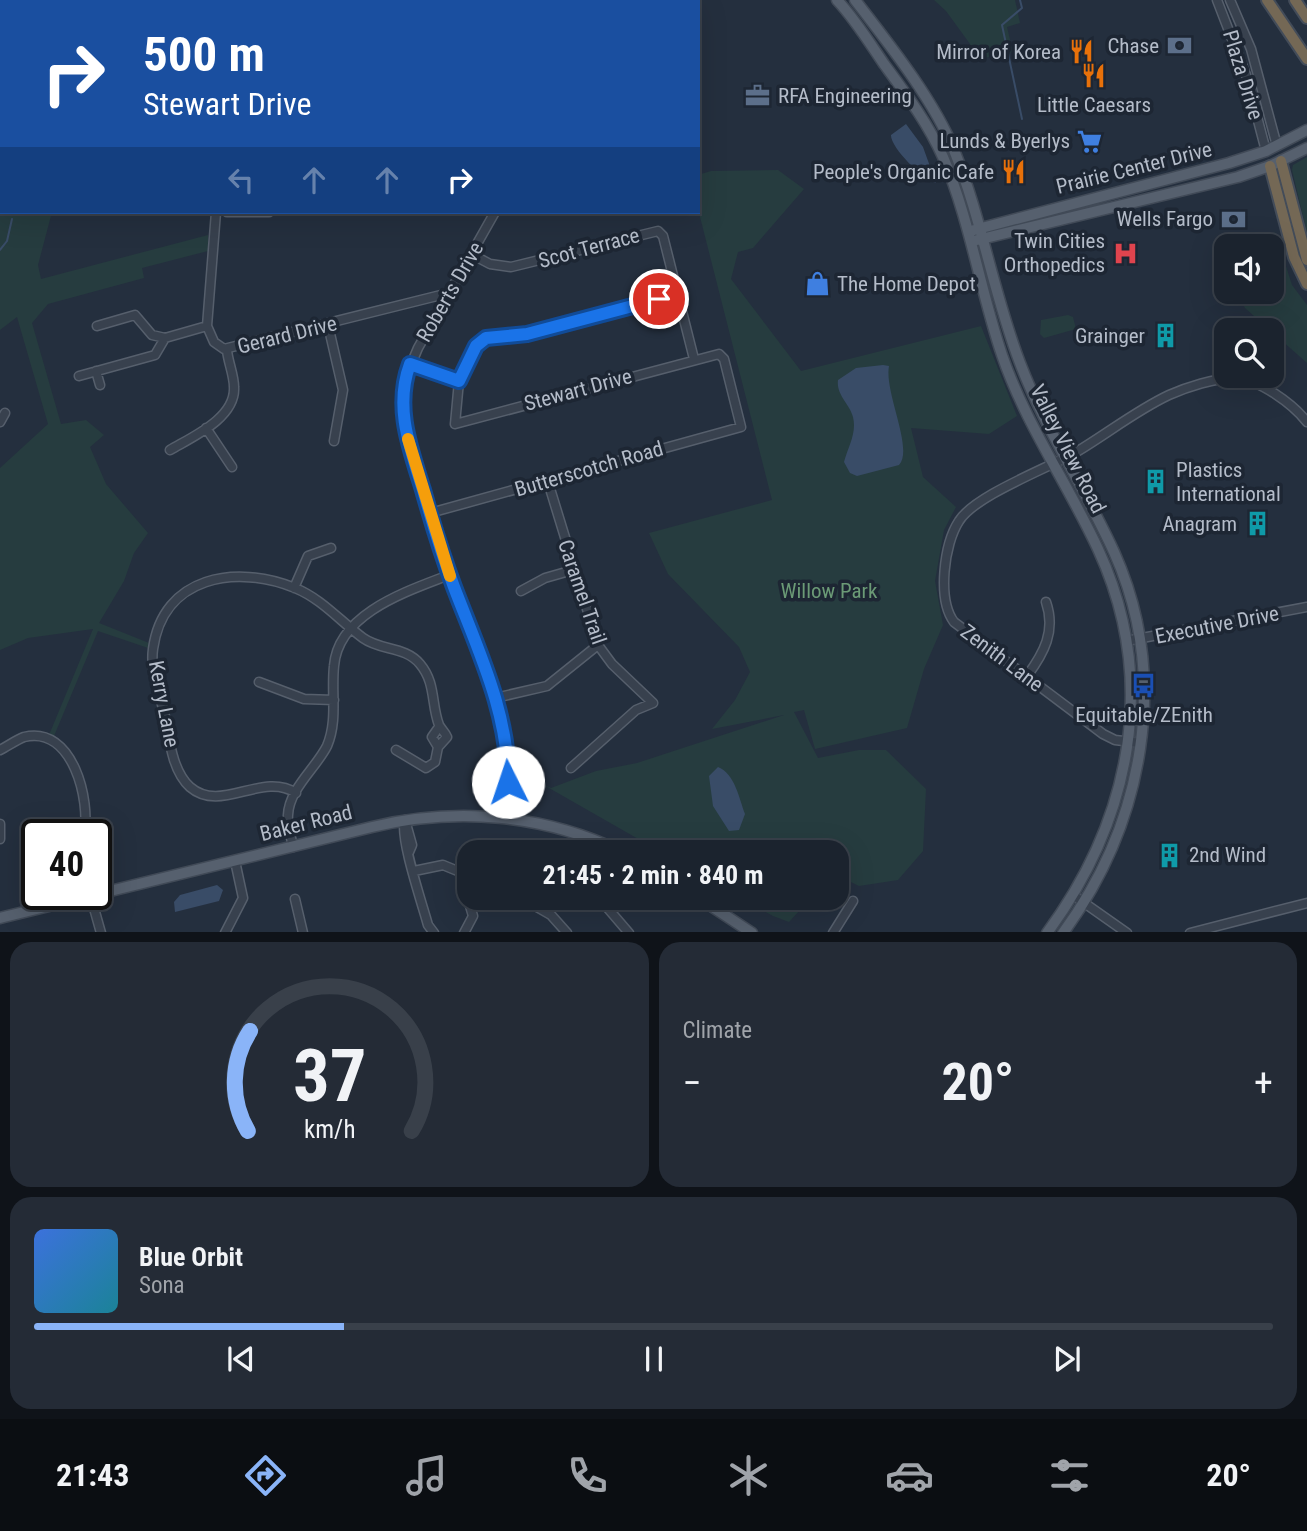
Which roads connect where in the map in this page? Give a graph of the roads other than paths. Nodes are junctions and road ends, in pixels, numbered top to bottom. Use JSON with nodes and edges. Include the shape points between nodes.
{"nodes":[{"id":1,"x":837,"y":0,"type":"edge"},
{"id":2,"x":855,"y":0,"type":"edge"},
{"id":3,"x":1217,"y":0,"type":"edge"},
{"id":4,"x":1230,"y":0,"type":"edge"},
{"id":5,"x":1267,"y":0,"type":"edge"},
{"id":6,"x":1295,"y":0,"type":"edge"},
{"id":7,"x":1306,"y":16,"type":"edge"},
{"id":8,"x":1307,"y":58,"type":"edge"},
{"id":9,"x":1307,"y":130,"type":"edge"},
{"id":10,"x":1277,"y":146,"type":"junction"},
{"id":11,"x":1307,"y":148,"type":"edge"},
{"id":12,"x":1266,"y":151,"type":"junction"},
{"id":13,"x":1281,"y":161,"type":"junction"},
{"id":14,"x":1270,"y":166,"type":"junction"},
{"id":15,"x":216,"y":214,"type":"edge"},
{"id":16,"x":494,"y":214,"type":"edge"},
{"id":17,"x":981,"y":234,"type":"junction"},
{"id":18,"x":968,"y":237,"type":"junction"},
{"id":19,"x":471,"y":254,"type":"junction"},
{"id":20,"x":1307,"y":260,"type":"edge"},
{"id":21,"x":1307,"y":284,"type":"edge"},
{"id":22,"x":449,"y":293,"type":"junction"},
{"id":23,"x":677,"y":295,"type":"junction"},
{"id":24,"x":328,"y":325,"type":"junction"},
{"id":25,"x":97,"y":326,"type":"dead end"},
{"id":26,"x":208,"y":326,"type":"junction"},
{"id":27,"x":165,"y":338,"type":"junction"},
{"id":28,"x":227,"y":350,"type":"junction"},
{"id":29,"x":694,"y":359,"type":"junction"},
{"id":30,"x":410,"y":364,"type":"junction"},
{"id":31,"x":96,"y":371,"type":"junction"},
{"id":32,"x":79,"y":376,"type":"dead end"},
{"id":33,"x":459,"y":381,"type":"junction"},
{"id":34,"x":100,"y":385,"type":"dead end"},
{"id":35,"x":5,"y":413,"type":"dead end"},
{"id":36,"x":0,"y":422,"type":"edge"},
{"id":37,"x":1307,"y":422,"type":"edge"},
{"id":38,"x":741,"y":427,"type":"joint"},
{"id":39,"x":206,"y":428,"type":"junction"},
{"id":40,"x":334,"y":441,"type":"dead end"},
{"id":41,"x":170,"y":450,"type":"dead end"},
{"id":42,"x":1066,"y":457,"type":"junction"},
{"id":43,"x":1054,"y":464,"type":"junction"},
{"id":44,"x":232,"y":467,"type":"dead end"},
{"id":45,"x":548,"y":482,"type":"junction"},
{"id":46,"x":433,"y":512,"type":"junction"},
{"id":47,"x":331,"y":548,"type":"dead end"},
{"id":48,"x":573,"y":570,"type":"junction"},
{"id":49,"x":449,"y":575,"type":"junction"},
{"id":50,"x":294,"y":588,"type":"junction"},
{"id":51,"x":521,"y":591,"type":"dead end"},
{"id":52,"x":1046,"y":602,"type":"dead end"},
{"id":53,"x":1307,"y":607,"type":"edge"},
{"id":54,"x":353,"y":628,"type":"junction"},
{"id":55,"x":1139,"y":639,"type":"junction"},
{"id":56,"x":1126,"y":641,"type":"junction"},
{"id":57,"x":598,"y":645,"type":"junction"},
{"id":58,"x":1027,"y":677,"type":"junction"},
{"id":59,"x":259,"y":682,"type":"dead end"},
{"id":60,"x":495,"y":698,"type":"junction"},
{"id":61,"x":334,"y":700,"type":"junction"},
{"id":62,"x":439,"y":727,"type":"junction"},
{"id":63,"x":1129,"y":742,"type":"junction"},
{"id":64,"x":1141,"y":744,"type":"junction"},
{"id":65,"x":439,"y":747,"type":"junction"},
{"id":66,"x":0,"y":750,"type":"edge"},
{"id":67,"x":396,"y":750,"type":"dead end"},
{"id":68,"x":571,"y":768,"type":"dead end"},
{"id":69,"x":296,"y":793,"type":"junction"},
{"id":70,"x":505,"y":818,"type":"junction"},
{"id":71,"x":86,"y":819,"type":"edge"},
{"id":72,"x":405,"y":820,"type":"junction"},
{"id":73,"x":0,"y":824,"type":"edge"},
{"id":74,"x":590,"y":838,"type":"joint"},
{"id":75,"x":0,"y":839,"type":"edge"},
{"id":76,"x":595,"y":840,"type":"edge"},
{"id":77,"x":293,"y":847,"type":"junction"},
{"id":78,"x":235,"y":861,"type":"junction"},
{"id":79,"x":414,"y":871,"type":"junction"},
{"id":80,"x":112,"y":890,"type":"edge"},
{"id":81,"x":1073,"y":895,"type":"junction"},
{"id":82,"x":295,"y":900,"type":"dead end"},
{"id":83,"x":853,"y":901,"type":"dead end"},
{"id":84,"x":1084,"y":902,"type":"junction"},
{"id":85,"x":1307,"y":903,"type":"edge"},
{"id":86,"x":32,"y":910,"type":"edge"},
{"id":87,"x":95,"y":910,"type":"edge"},
{"id":88,"x":542,"y":910,"type":"edge"},
{"id":89,"x":609,"y":910,"type":"edge"},
{"id":90,"x":717,"y":910,"type":"edge"},
{"id":91,"x":0,"y":918,"type":"edge"},
{"id":92,"x":626,"y":929,"type":"edge"},
{"id":93,"x":101,"y":932,"type":"edge"},
{"id":94,"x":226,"y":932,"type":"edge"},
{"id":95,"x":303,"y":932,"type":"edge"},
{"id":96,"x":433,"y":932,"type":"edge"},
{"id":97,"x":465,"y":932,"type":"edge"},
{"id":98,"x":566,"y":932,"type":"edge"},
{"id":99,"x":750,"y":932,"type":"edge"},
{"id":100,"x":834,"y":932,"type":"edge"},
{"id":101,"x":1048,"y":932,"type":"edge"},
{"id":102,"x":1064,"y":932,"type":"edge"},
{"id":103,"x":1126,"y":932,"type":"edge"},
{"id":104,"x":1194,"y":932,"type":"edge"}],
"edges":[{"from":1,"to":18,"type":"main road","name":"Valley View Road","via":[[931,132]]},
{"from":2,"to":17,"type":"main road","name":"Valley View Road","via":[[941,123],[964,174]]},
{"from":3,"to":12,"type":"street","name":"Plaza Drive","via":[[1246,75]]},
{"from":4,"to":10,"type":"street","name":"Plaza Drive","via":[[1251,49]]},
{"from":5,"to":8,"type":"highway"},
{"from":6,"to":7,"type":"highway"},
{"from":9,"to":10,"type":"main road","name":"Prairie Center Drive"},
{"from":10,"to":12,"type":"main road","name":"Prairie Center Drive"},
{"from":10,"to":13,"type":"main road"},
{"from":11,"to":13,"type":"main road","name":"Prairie Center Drive"},
{"from":12,"to":14,"type":"main road"},
{"from":12,"to":17,"type":"main road","name":"Prairie Center Drive"},
{"from":13,"to":14,"type":"main road","name":"Prairie Center Drive"},
{"from":13,"to":20,"type":"highway"},
{"from":14,"to":17,"type":"main road","name":"Prairie Center Drive"},
{"from":14,"to":21,"type":"highway","via":[[1294,257]]},
{"from":15,"to":26,"type":"street","name":"Gerard Drive"},
{"from":16,"to":19,"type":"street","name":"Roberts Drive"},
{"from":17,"to":18,"type":"main road","name":"Prairie Center Drive"},
{"from":17,"to":42,"type":"main road","name":"Valley View Road","via":[[1017,356]]},
{"from":18,"to":43,"type":"main road","name":"Valley View Road","via":[[1007,369]]},
{"from":19,"to":22,"type":"street","name":"Roberts Drive"},
{"from":19,"to":23,"type":"street","name":"Scot Terrace","via":[[490,264],[512,267],[658,231]]},
{"from":22,"to":24,"type":"street","name":"Gerard Drive"},
{"from":22,"to":30,"type":"street","name":"Roberts Drive"},
{"from":23,"to":29,"type":"street","name":"Scot Terrace"},
{"from":23,"to":33,"type":"street","via":[[527,334],[488,337],[476,346]]},
{"from":24,"to":28,"type":"street","name":"Gerard Drive"},
{"from":24,"to":40,"type":"street","via":[[343,390]]},
{"from":25,"to":27,"type":"street","via":[[135,315],[152,335]]},
{"from":26,"to":27,"type":"street"},
{"from":26,"to":28,"type":"street","name":"Gerard Drive","via":[[214,342]]},
{"from":27,"to":31,"type":"street","via":[[155,355]]},
{"from":28,"to":39,"type":"street","via":[[234,394],[228,409]]},
{"from":29,"to":33,"type":"street","name":"Stewart Drive","via":[[455,424]]},
{"from":29,"to":38,"type":"street","name":"Stewart Drive","via":[[722,356]]},
{"from":30,"to":33,"type":"street"},
{"from":30,"to":46,"type":"street","name":"Roberts Drive","via":[[403,396],[404,422]]},
{"from":31,"to":32,"type":"street"},
{"from":31,"to":34,"type":"street"},
{"from":35,"to":36,"type":"street"},
{"from":37,"to":42,"type":"street","name":"Zenith Lane","via":[[1295,409],[1251,382],[1227,379],[1161,399]]},
{"from":38,"to":45,"type":"street","name":"Butterscotch Road","via":[[584,468]]},
{"from":39,"to":41,"type":"street"},
{"from":39,"to":44,"type":"street"},
{"from":42,"to":43,"type":"street","name":"Zenith Lane"},
{"from":42,"to":55,"type":"main road","name":"Valley View Road","via":[[1114,552]]},
{"from":43,"to":56,"type":"main road","name":"Valley View Road","via":[[1107,571]]},
{"from":43,"to":58,"type":"street","name":"Zenith Lane","via":[[968,510],[953,532],[943,590],[954,622]]},
{"from":45,"to":46,"type":"street","name":"Butterscotch Road"},
{"from":45,"to":48,"type":"street","name":"Caramel Trail"},
{"from":46,"to":49,"type":"street","name":"Roberts Drive"},
{"from":47,"to":50,"type":"street","via":[[308,556]]},
{"from":48,"to":51,"type":"street"},
{"from":48,"to":57,"type":"street","name":"Caramel Trail"},
{"from":49,"to":54,"type":"street","via":[[387,601]]},
{"from":49,"to":60,"type":"street","name":"Roberts Drive"},
{"from":50,"to":54,"type":"street","name":"Kerry Lane","via":[[323,603]]},
{"from":50,"to":69,"type":"street","name":"Kerry Lane","via":[[247,577],[193,586],[169,611],[156,637],[153,662],[177,766],[192,789],[215,796],[274,785]]},
{"from":52,"to":58,"type":"street","via":[[1049,636]]},
{"from":53,"to":55,"type":"street","name":"Executive Drive"},
{"from":54,"to":61,"type":"street","via":[[334,659]]},
{"from":54,"to":62,"type":"street","name":"Kerry Lane","via":[[365,639],[404,652],[421,665],[434,691]]},
{"from":55,"to":56,"type":"street","name":"Executive Drive"},
{"from":55,"to":64,"type":"main road","name":"Valley View Road","via":[[1144,696]]},
{"from":56,"to":63,"type":"main road","name":"Valley View Road"},
{"from":57,"to":60,"type":"street","via":[[547,686]]},
{"from":57,"to":68,"type":"street","name":"Caramel Trail","via":[[653,703],[636,710]]},
{"from":58,"to":63,"type":"street","name":"Zenith Lane","via":[[1103,734]]},
{"from":59,"to":61,"type":"street","via":[[304,699]]},
{"from":60,"to":70,"type":"street","name":"Roberts Drive","via":[[508,755]]},
{"from":61,"to":69,"type":"street","via":[[327,746]]},
{"from":62,"to":65,"type":"street","name":"Kerry Lane","via":[[432,737]]},
{"from":62,"to":65,"type":"street","name":"Kerry Lane","via":[[447,737]]},
{"from":63,"to":64,"type":"street","name":"Zenith Lane"},
{"from":63,"to":81,"type":"main road","name":"Valley View Road","via":[[1107,830]]},
{"from":64,"to":84,"type":"main road","name":"Valley View Road","via":[[1134,786],[1115,846]]},
{"from":65,"to":67,"type":"street","via":[[435,762],[426,768]]},
{"from":66,"to":71,"type":"street","via":[[28,737],[43,737],[61,747],[87,803]]},
{"from":69,"to":77,"type":"street","via":[[288,814]]},
{"from":70,"to":72,"type":"main road","name":"Baker Road"},
{"from":70,"to":74,"type":"main road","name":"Baker Road"},
{"from":72,"to":77,"type":"main road","name":"Baker Road"},
{"from":72,"to":79,"type":"street","via":[[402,829]]},
{"from":73,"to":75,"type":"street"},
{"from":74,"to":76,"type":"main road","name":"Baker Road"},
{"from":77,"to":78,"type":"main road","name":"Baker Road"},
{"from":78,"to":80,"type":"main road","name":"Baker Road"},
{"from":78,"to":94,"type":"street","via":[[243,898]]},
{"from":79,"to":96,"type":"street"},
{"from":79,"to":97,"type":"street","via":[[443,865],[460,872],[473,916]]},
{"from":81,"to":84,"type":"street"},
{"from":81,"to":101,"type":"main road","name":"Valley View Road"},
{"from":82,"to":95,"type":"street"},
{"from":83,"to":100,"type":"street"},
{"from":84,"to":102,"type":"main road","name":"Valley View Road"},
{"from":84,"to":103,"type":"street"},
{"from":85,"to":104,"type":"street"},
{"from":86,"to":91,"type":"main road","name":"Baker Road"},
{"from":87,"to":93,"type":"street"},
{"from":88,"to":98,"type":"street"},
{"from":89,"to":92,"type":"street"},
{"from":90,"to":99,"type":"main road"}]}
